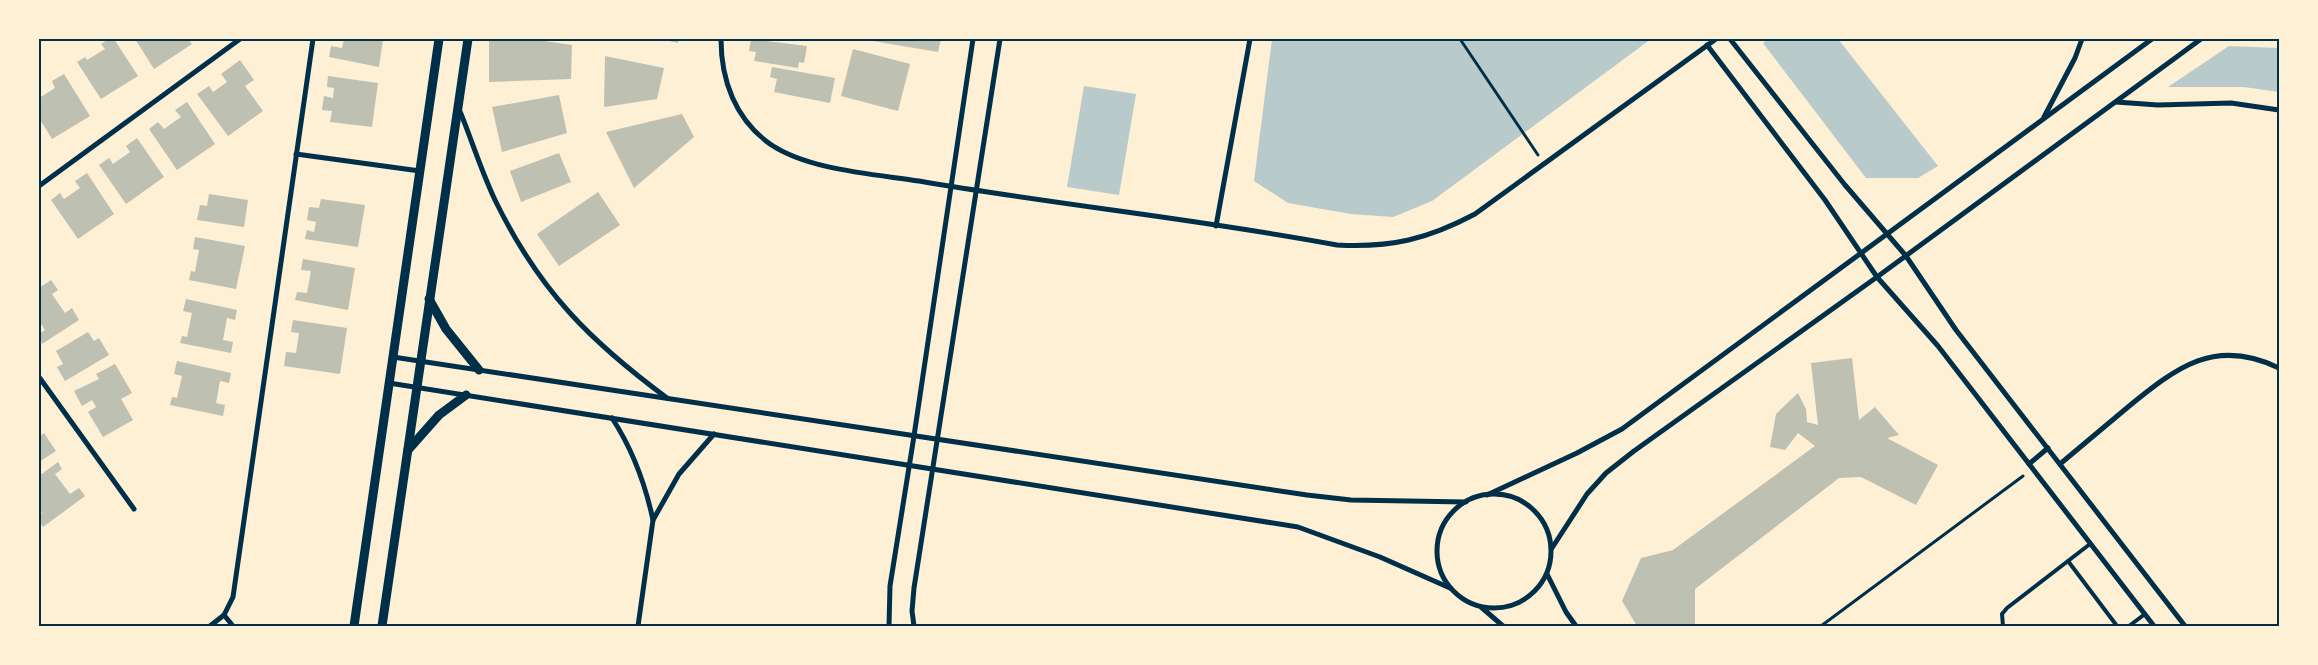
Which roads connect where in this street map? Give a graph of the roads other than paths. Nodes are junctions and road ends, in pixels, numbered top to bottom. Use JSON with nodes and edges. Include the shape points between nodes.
{"nodes":[{"id":1,"x":240,"y":39,"type":"edge"},
{"id":2,"x":313,"y":39,"type":"edge"},
{"id":3,"x":439,"y":39,"type":"edge"},
{"id":4,"x":468,"y":39,"type":"edge"},
{"id":5,"x":721,"y":39,"type":"edge"},
{"id":6,"x":973,"y":39,"type":"edge"},
{"id":7,"x":1000,"y":39,"type":"edge"},
{"id":8,"x":1250,"y":39,"type":"edge"},
{"id":9,"x":1716,"y":39,"type":"edge"},
{"id":10,"x":1730,"y":39,"type":"edge"},
{"id":11,"x":2082,"y":39,"type":"edge"},
{"id":12,"x":2152,"y":39,"type":"edge"},
{"id":13,"x":2201,"y":39,"type":"edge"},
{"id":14,"x":1707,"y":46,"type":"junction"},
{"id":15,"x":2115,"y":102,"type":"junction"},
{"id":16,"x":458,"y":106,"type":"junction"},
{"id":17,"x":2279,"y":110,"type":"edge"},
{"id":18,"x":2043,"y":119,"type":"junction"},
{"id":19,"x":296,"y":154,"type":"junction"},
{"id":20,"x":420,"y":171,"type":"junction"},
{"id":21,"x":39,"y":186,"type":"edge"},
{"id":22,"x":952,"y":187,"type":"junction"},
{"id":23,"x":977,"y":190,"type":"junction"},
{"id":24,"x":1216,"y":226,"type":"junction"},
{"id":25,"x":1888,"y":234,"type":"junction"},
{"id":26,"x":1860,"y":255,"type":"junction"},
{"id":27,"x":1906,"y":256,"type":"junction"},
{"id":28,"x":1876,"y":278,"type":"junction"},
{"id":29,"x":429,"y":299,"type":"junction"},
{"id":30,"x":393,"y":357,"type":"junction"},
{"id":31,"x":420,"y":361,"type":"junction"},
{"id":32,"x":2279,"y":368,"type":"edge"},
{"id":33,"x":479,"y":370,"type":"junction"},
{"id":34,"x":39,"y":377,"type":"edge"},
{"id":35,"x":390,"y":383,"type":"junction"},
{"id":36,"x":416,"y":387,"type":"junction"},
{"id":37,"x":466,"y":395,"type":"junction"},
{"id":38,"x":668,"y":398,"type":"junction"},
{"id":39,"x":612,"y":418,"type":"junction"},
{"id":40,"x":714,"y":434,"type":"junction"},
{"id":41,"x":914,"y":436,"type":"junction"},
{"id":42,"x":939,"y":440,"type":"junction"},
{"id":43,"x":2048,"y":448,"type":"junction"},
{"id":44,"x":406,"y":452,"type":"junction"},
{"id":45,"x":2060,"y":464,"type":"junction"},
{"id":46,"x":910,"y":465,"type":"junction"},
{"id":47,"x":2031,"y":466,"type":"junction"},
{"id":48,"x":934,"y":469,"type":"junction"},
{"id":49,"x":1487,"y":495,"type":"junction"},
{"id":50,"x":1466,"y":502,"type":"junction"},
{"id":51,"x":134,"y":510,"type":"dead end"},
{"id":52,"x":653,"y":520,"type":"junction"},
{"id":53,"x":2090,"y":544,"type":"junction"},
{"id":54,"x":1552,"y":548,"type":"junction"},
{"id":55,"x":2068,"y":561,"type":"junction"},
{"id":56,"x":1547,"y":574,"type":"junction"},
{"id":57,"x":1450,"y":588,"type":"junction"},
{"id":58,"x":1481,"y":607,"type":"junction"},
{"id":59,"x":2145,"y":614,"type":"junction"},
{"id":60,"x":224,"y":615,"type":"junction"},
{"id":61,"x":210,"y":626,"type":"edge"},
{"id":62,"x":232,"y":626,"type":"edge"},
{"id":63,"x":354,"y":626,"type":"edge"},
{"id":64,"x":382,"y":626,"type":"edge"},
{"id":65,"x":638,"y":626,"type":"edge"},
{"id":66,"x":889,"y":626,"type":"edge"},
{"id":67,"x":914,"y":626,"type":"edge"},
{"id":68,"x":1503,"y":626,"type":"edge"},
{"id":69,"x":1576,"y":626,"type":"edge"},
{"id":70,"x":2003,"y":626,"type":"edge"},
{"id":71,"x":2117,"y":626,"type":"edge"},
{"id":72,"x":2129,"y":626,"type":"edge"},
{"id":73,"x":2154,"y":626,"type":"edge"},
{"id":74,"x":2185,"y":626,"type":"edge"}],
"edges":[{"from":1,"to":21,"type":"street"},
{"from":2,"to":19,"type":"street"},
{"from":3,"to":20,"type":"street"},
{"from":4,"to":16,"type":"street"},
{"from":5,"to":22,"type":"street","via":[[726,84],[736,107],[769,143],[790,156],[814,164]]},
{"from":6,"to":22,"type":"street"},
{"from":7,"to":23,"type":"street"},
{"from":8,"to":24,"type":"street"},
{"from":9,"to":14,"type":"street"},
{"from":10,"to":25,"type":"street","via":[[1845,185]]},
{"from":11,"to":18,"type":"street"},
{"from":12,"to":18,"type":"street"},
{"from":13,"to":15,"type":"street"},
{"from":14,"to":24,"type":"street","via":[[1475,214],[1432,234],[1395,244],[1366,247]]},
{"from":14,"to":26,"type":"street","via":[[1825,200]]},
{"from":15,"to":17,"type":"street","via":[[2231,104]]},
{"from":15,"to":27,"type":"street"},
{"from":16,"to":29,"type":"street"},
{"from":16,"to":38,"type":"street","via":[[496,202],[521,249],[551,292],[586,332],[625,367]]},
{"from":18,"to":25,"type":"street"},
{"from":19,"to":20,"type":"street"},
{"from":19,"to":60,"type":"street","via":[[233,596]]},
{"from":20,"to":30,"type":"street"},
{"from":22,"to":23,"type":"street"},
{"from":22,"to":41,"type":"street"},
{"from":23,"to":24,"type":"street"},
{"from":23,"to":42,"type":"street"},
{"from":25,"to":26,"type":"street"},
{"from":25,"to":27,"type":"street"},
{"from":26,"to":28,"type":"street"},
{"from":26,"to":49,"type":"street","via":[[1622,429]]},
{"from":27,"to":28,"type":"street"},
{"from":27,"to":43,"type":"street","via":[[1956,330]]},
{"from":28,"to":47,"type":"street","via":[[1938,346]]},
{"from":28,"to":54,"type":"street","via":[[1606,473],[1587,494]]},
{"from":29,"to":31,"type":"street"},
{"from":29,"to":33,"type":"street","via":[[446,330]]},
{"from":30,"to":31,"type":"street"},
{"from":30,"to":35,"type":"street"},
{"from":31,"to":33,"type":"street"},
{"from":31,"to":36,"type":"street"},
{"from":32,"to":45,"type":"street","via":[[2262,359],[2229,355],[2196,360],[2166,376]]},
{"from":33,"to":38,"type":"street"},
{"from":34,"to":51,"type":"street"},
{"from":35,"to":36,"type":"street"},
{"from":35,"to":63,"type":"street"},
{"from":36,"to":37,"type":"street"},
{"from":36,"to":44,"type":"street"},
{"from":37,"to":39,"type":"street"},
{"from":37,"to":44,"type":"street","via":[[439,415]]},
{"from":38,"to":41,"type":"street"},
{"from":39,"to":40,"type":"street"},
{"from":39,"to":52,"type":"street","via":[[640,471]]},
{"from":40,"to":46,"type":"street"},
{"from":40,"to":52,"type":"street","via":[[679,474]]},
{"from":41,"to":42,"type":"street"},
{"from":41,"to":46,"type":"street"},
{"from":42,"to":48,"type":"street"},
{"from":42,"to":50,"type":"street","via":[[1351,500]]},
{"from":43,"to":45,"type":"street"},
{"from":43,"to":47,"type":"street"},
{"from":44,"to":64,"type":"street"},
{"from":45,"to":74,"type":"street"},
{"from":46,"to":48,"type":"street"},
{"from":46,"to":66,"type":"street","via":[[890,586]]},
{"from":47,"to":53,"type":"street"},
{"from":48,"to":57,"type":"street","via":[[1298,526]]},
{"from":48,"to":67,"type":"street","via":[[914,588]]},
{"from":49,"to":50,"type":"street"},
{"from":49,"to":54,"type":"street","via":[[1501,494],[1526,503],[1544,523]]},
{"from":50,"to":57,"type":"street","via":[[1447,519],[1439,536],[1436,554],[1440,572]]},
{"from":52,"to":65,"type":"street"},
{"from":53,"to":55,"type":"lane"},
{"from":53,"to":59,"type":"street"},
{"from":54,"to":56,"type":"street"},
{"from":55,"to":70,"type":"lane","via":[[2007,608],[2002,614]]},
{"from":55,"to":71,"type":"lane"},
{"from":56,"to":58,"type":"street","via":[[1529,597],[1514,605],[1497,609]]},
{"from":56,"to":69,"type":"street"},
{"from":57,"to":58,"type":"street","via":[[1459,597]]},
{"from":58,"to":68,"type":"street"},
{"from":59,"to":72,"type":"lane"},
{"from":59,"to":73,"type":"street"},
{"from":60,"to":61,"type":"street"},
{"from":60,"to":62,"type":"street"}]}
